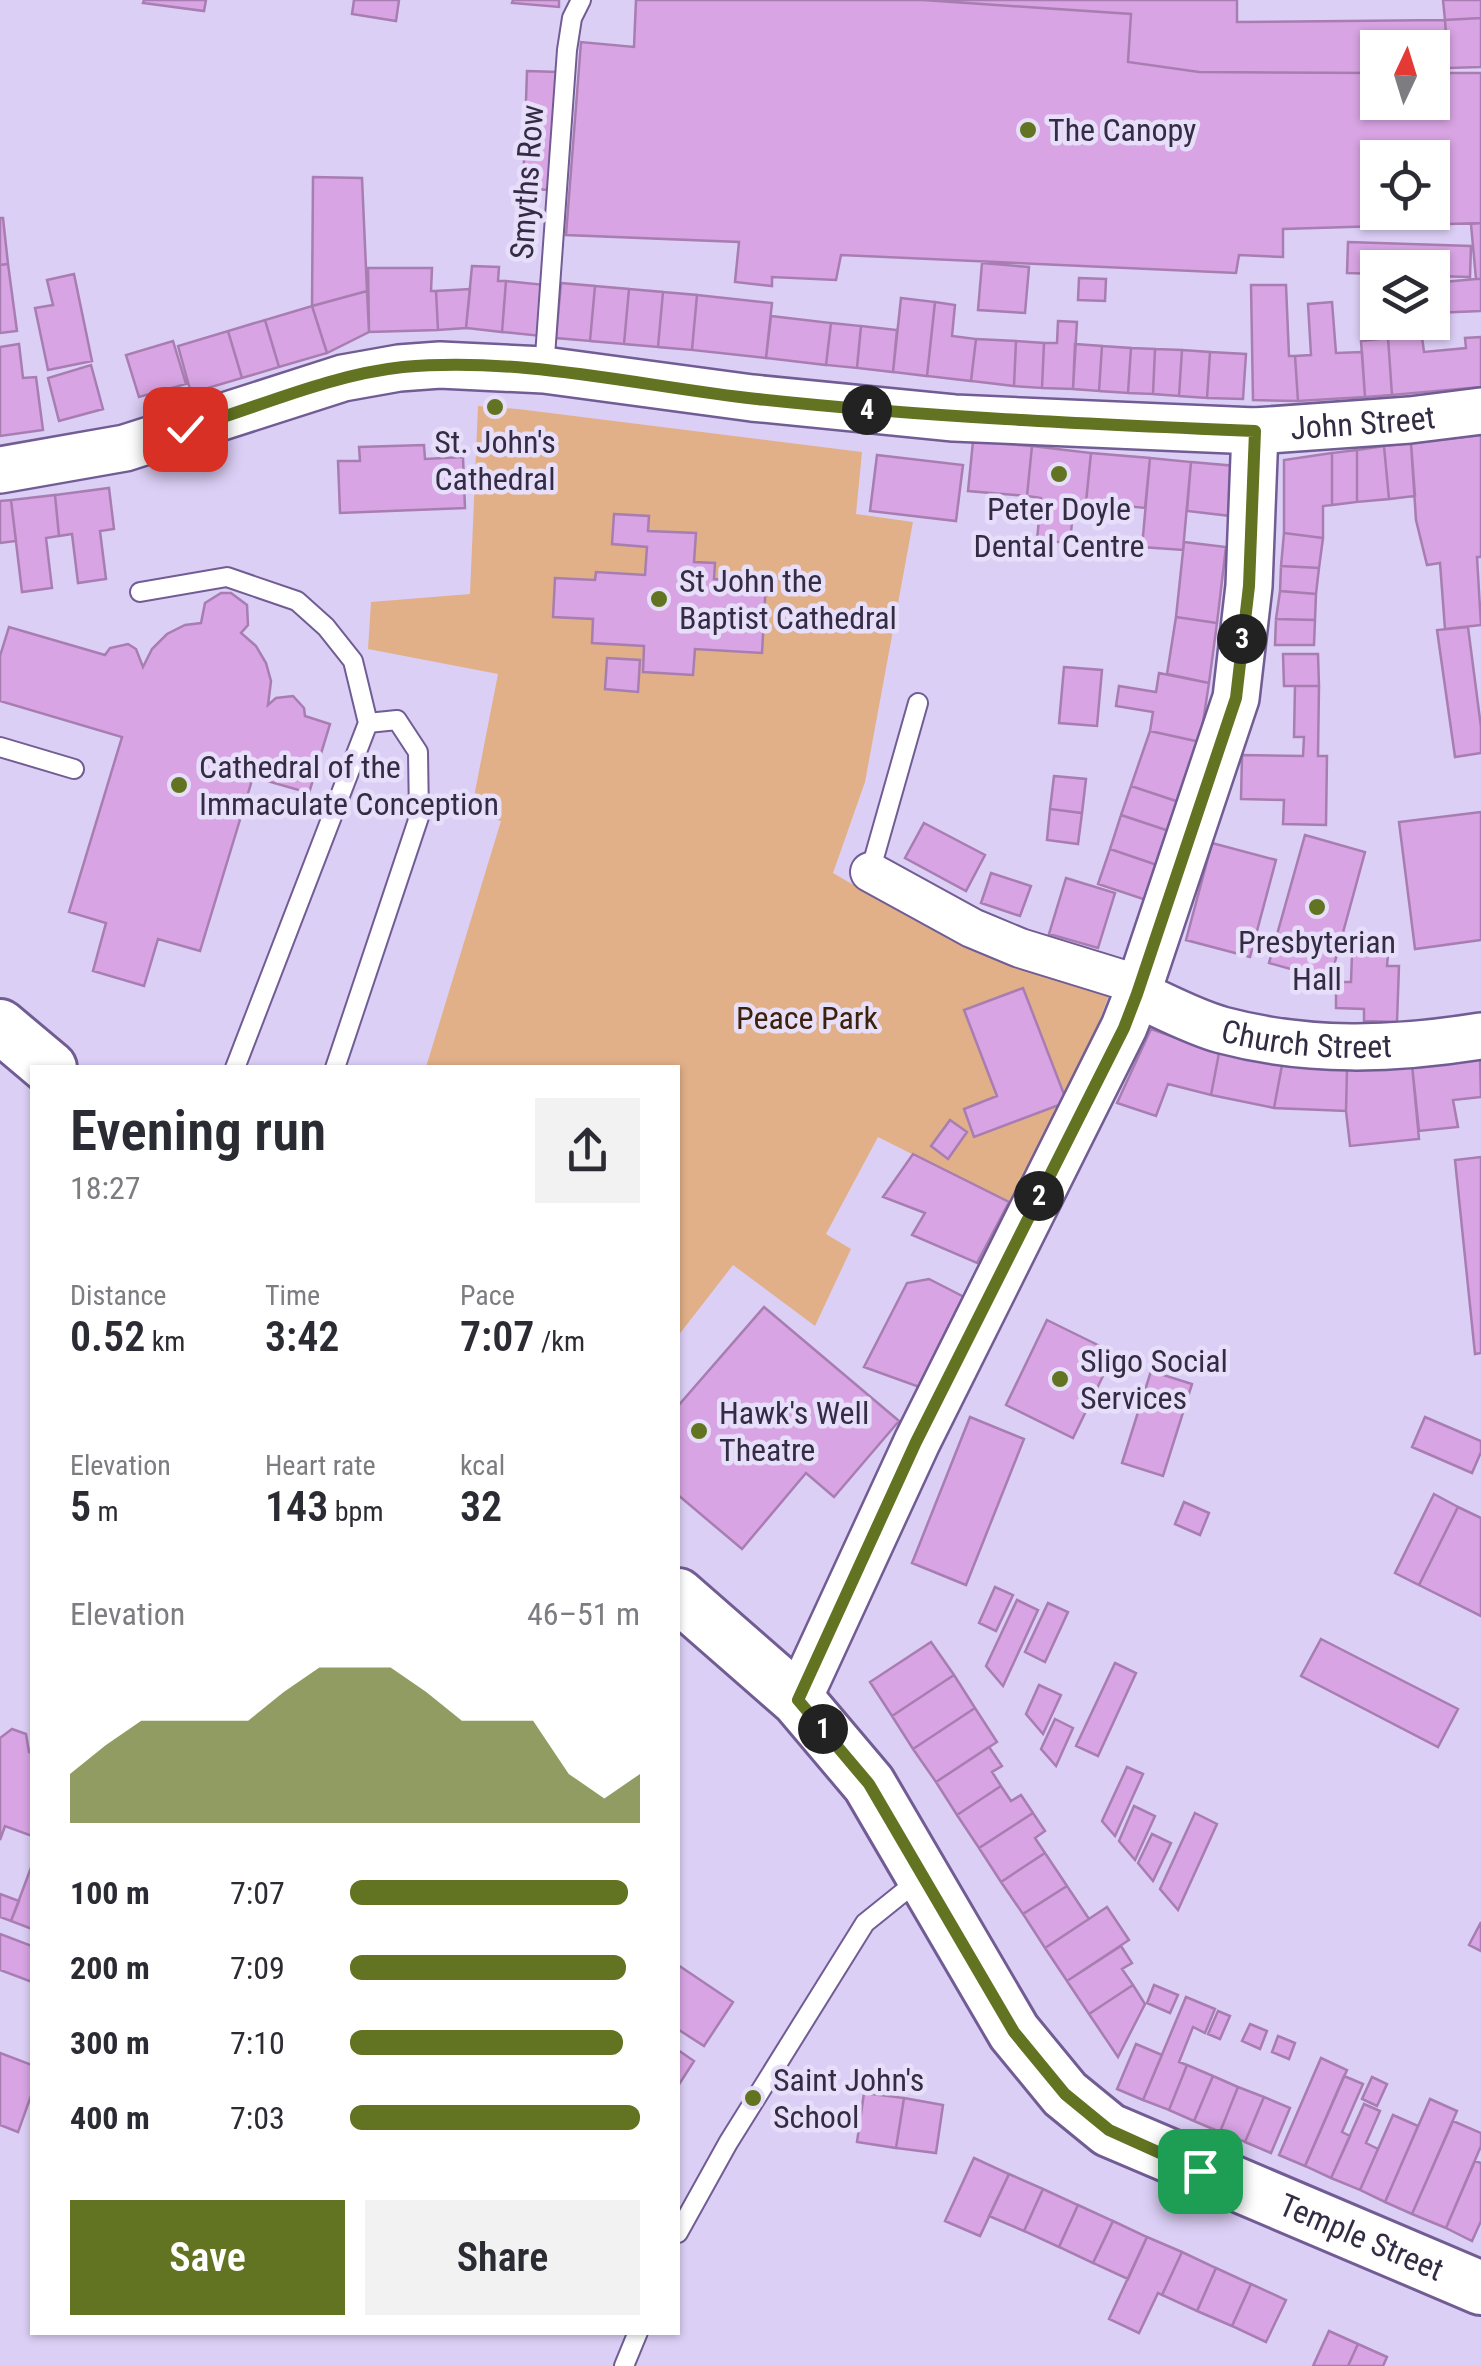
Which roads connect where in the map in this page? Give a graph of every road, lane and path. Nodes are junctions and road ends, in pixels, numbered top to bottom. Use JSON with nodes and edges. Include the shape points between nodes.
{"nodes":[{"id":1,"x":581,"y":0,"type":"edge"},
{"id":2,"x":544,"y":370,"type":"junction"},
{"id":3,"x":1481,"y":411,"type":"edge"},
{"id":4,"x":1255,"y":431,"type":"junction"},
{"id":5,"x":0,"y":470,"type":"edge"},
{"id":6,"x":140,"y":592,"type":"dead end"},
{"id":7,"x":918,"y":704,"type":"dead end"},
{"id":8,"x":368,"y":723,"type":"junction"},
{"id":9,"x":0,"y":746,"type":"edge"},
{"id":10,"x":74,"y":769,"type":"dead end"},
{"id":11,"x":870,"y":872,"type":"joint"},
{"id":12,"x":1138,"y":990,"type":"junction"},
{"id":13,"x":0,"y":1026,"type":"edge"},
{"id":14,"x":1481,"y":1036,"type":"edge"},
{"id":15,"x":46,"y":1065,"type":"edge"},
{"id":16,"x":236,"y":1065,"type":"edge"},
{"id":17,"x":336,"y":1065,"type":"edge"},
{"id":18,"x":680,"y":1596,"type":"edge"},
{"id":19,"x":798,"y":1700,"type":"junction"},
{"id":20,"x":922,"y":1877,"type":"junction"},
{"id":21,"x":680,"y":2229,"type":"edge"},
{"id":22,"x":1481,"y":2288,"type":"edge"},
{"id":23,"x":637,"y":2335,"type":"edge"},
{"id":24,"x":624,"y":2366,"type":"edge"}],
"edges":[{"from":1,"to":2,"type":"lane","name":"Smyths Row","via":[[567,50]]},
{"from":2,"to":4,"type":"street","name":"John Street","via":[[954,418]]},
{"from":2,"to":5,"type":"street","name":"John Street","via":[[440,365],[362,374],[125,448]]},
{"from":3,"to":4,"type":"street","name":"John Street"},
{"from":4,"to":12,"type":"street","via":[[1249,586],[1236,698]]},
{"from":6,"to":8,"type":"lane","via":[[227,576],[297,601],[354,661]]},
{"from":7,"to":11,"type":"lane"},
{"from":8,"to":16,"type":"lane"},
{"from":8,"to":17,"type":"lane","via":[[397,720],[418,752],[419,817]]},
{"from":9,"to":10,"type":"lane"},
{"from":11,"to":12,"type":"street","name":"Church Street","via":[[972,928]]},
{"from":12,"to":14,"type":"street","name":"Church Street","via":[[1218,1030],[1302,1046],[1412,1047]]},
{"from":12,"to":19,"type":"street","via":[[916,1442]]},
{"from":13,"to":15,"type":"main road"},
{"from":18,"to":19,"type":"main road","name":"Temple Street"},
{"from":19,"to":20,"type":"main road","name":"Temple Street","via":[[869,1784]]},
{"from":20,"to":21,"type":"lane","via":[[864,1923]]},
{"from":20,"to":22,"type":"main road","name":"Temple Street","via":[[1014,2032],[1065,2094],[1109,2130]]},
{"from":23,"to":24,"type":"lane"}]}
